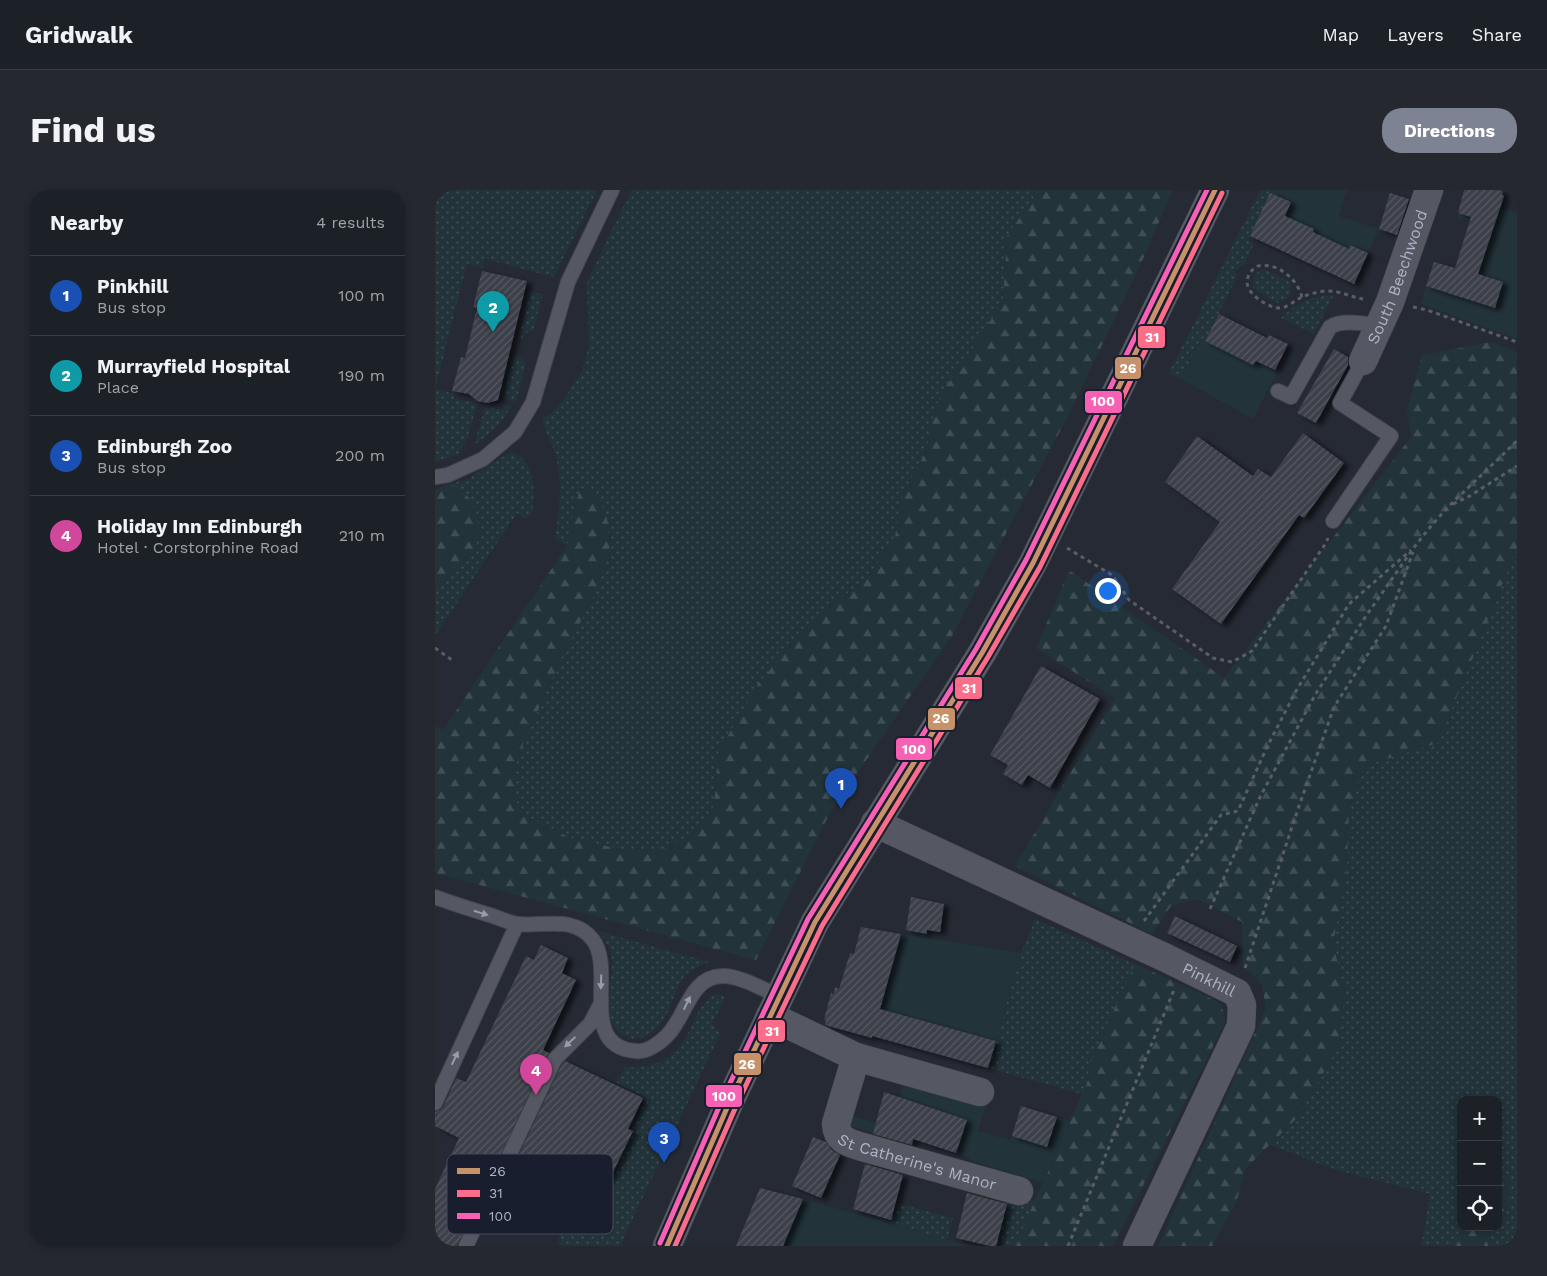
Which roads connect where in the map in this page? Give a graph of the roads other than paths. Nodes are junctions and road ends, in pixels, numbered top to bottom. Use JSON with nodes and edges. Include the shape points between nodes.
{"nodes":[{"id":1,"x":612,"y":190,"type":"edge"},
{"id":2,"x":1215,"y":190,"type":"edge"},
{"id":3,"x":1429,"y":190,"type":"edge"},
{"id":4,"x":1379,"y":326,"type":"junction"},
{"id":5,"x":1363,"y":361,"type":"joint"},
{"id":6,"x":1278,"y":391,"type":"dead end"},
{"id":7,"x":435,"y":477,"type":"edge"},
{"id":8,"x":1333,"y":521,"type":"road end"},
{"id":9,"x":875,"y":823,"type":"junction"},
{"id":10,"x":435,"y":898,"type":"edge"},
{"id":11,"x":517,"y":924,"type":"junction"},
{"id":12,"x":600,"y":1005,"type":"junction"},
{"id":13,"x":775,"y":1006,"type":"junction"},
{"id":14,"x":856,"y":1057,"type":"junction"},
{"id":15,"x":980,"y":1092,"type":"dead end"},
{"id":16,"x":435,"y":1103,"type":"edge"},
{"id":17,"x":510,"y":1154,"type":"edge"},
{"id":18,"x":1019,"y":1192,"type":"dead end"},
{"id":19,"x":472,"y":1234,"type":"edge"},
{"id":20,"x":466,"y":1246,"type":"edge"},
{"id":21,"x":667,"y":1246,"type":"edge"},
{"id":22,"x":1137,"y":1246,"type":"edge"}],
"edges":[{"from":1,"to":7,"type":"lane","via":[[567,282],[533,402],[515,432],[483,459],[448,475]]},
{"from":2,"to":9,"type":"main road","via":[[1047,536],[982,653]]},
{"from":3,"to":4,"type":"street","name":"South Beechwood"},
{"from":4,"to":5,"type":"street","name":"South Beechwood"},
{"from":4,"to":6,"type":"lane","via":[[1345,323],[1330,327],[1291,397]]},
{"from":5,"to":8,"type":"lane","via":[[1339,403],[1391,436]]},
{"from":9,"to":13,"type":"main road","via":[[815,922]]},
{"from":9,"to":22,"type":"street","name":"Pinkhill","via":[[1237,993],[1242,1005],[1241,1026]]},
{"from":10,"to":11,"type":"lane","one_way":true},
{"from":11,"to":12,"type":"lane","one_way":true,"via":[[565,923],[592,938],[600,957]]},
{"from":16,"to":11,"type":"lane","one_way":true},
{"from":12,"to":13,"type":"lane","one_way":true,"via":[[607,1035],[614,1043],[636,1051],[648,1050],[660,1042],[668,1035],[698,986],[722,976],[738,979]]},
{"from":12,"to":17,"type":"lane","one_way":true,"via":[[590,1024],[555,1059]]},
{"from":13,"to":14,"type":"street"},
{"from":13,"to":21,"type":"main road"},
{"from":14,"to":15,"type":"street"},
{"from":14,"to":18,"type":"street","name":"St Catherine's Manor","via":[[836,1124],[842,1139]]},
{"from":19,"to":20,"type":"lane","one_way":true}]}
